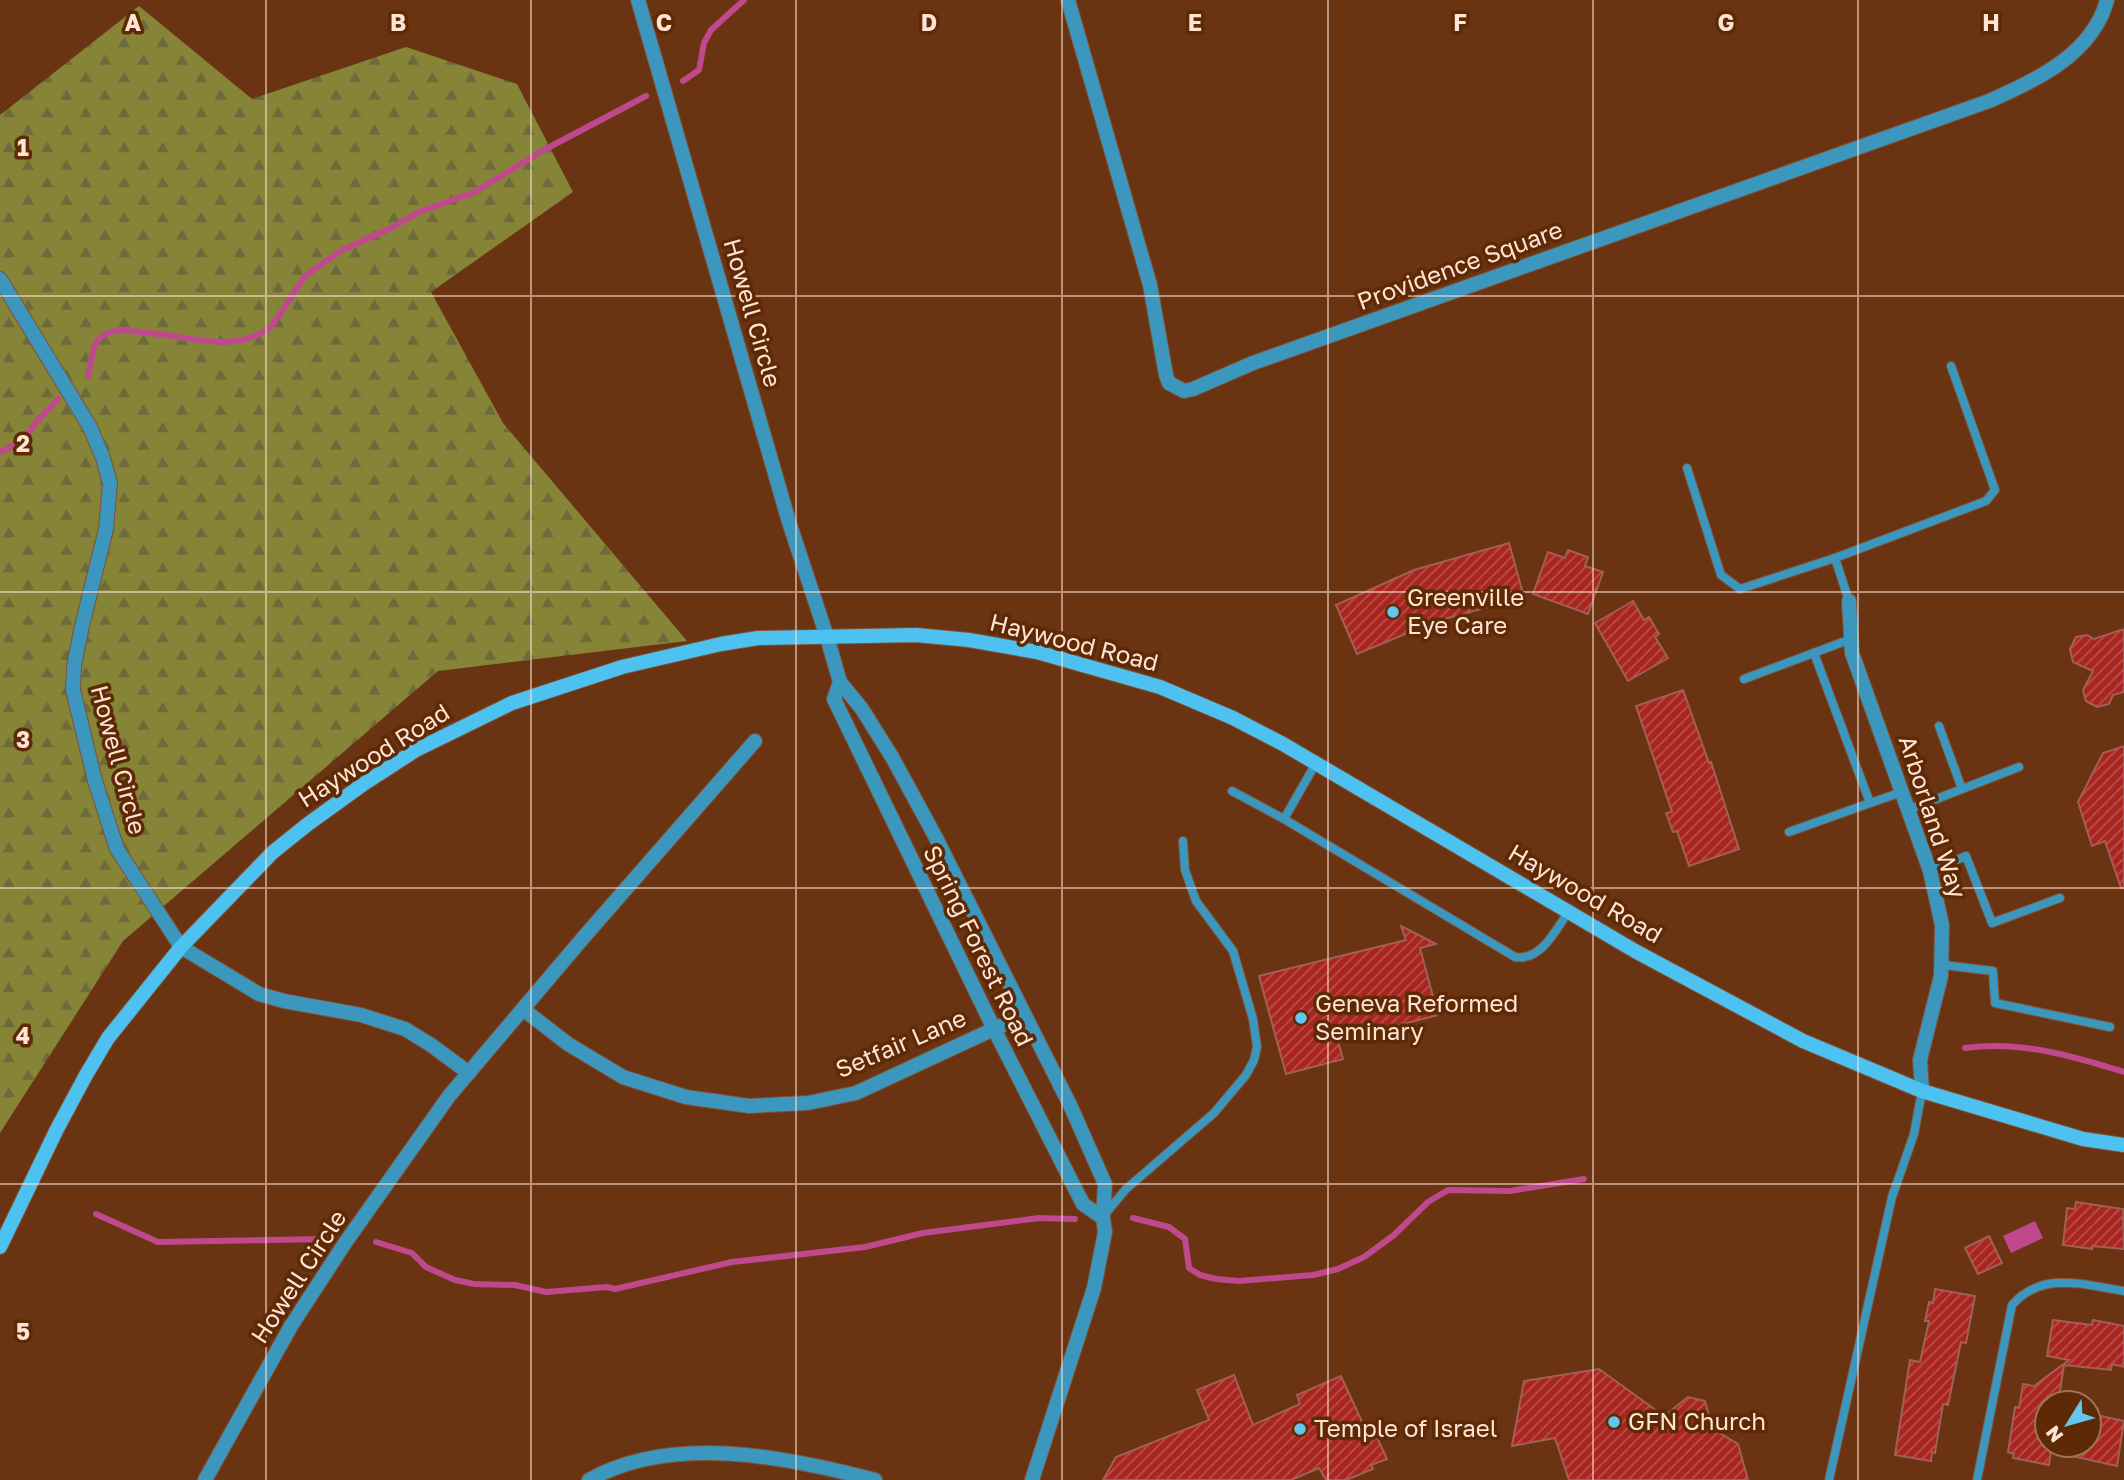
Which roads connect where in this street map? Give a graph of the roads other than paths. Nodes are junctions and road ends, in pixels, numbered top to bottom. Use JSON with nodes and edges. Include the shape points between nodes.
{"nodes":[{"id":1,"x":638,"y":0,"type":"edge"},
{"id":2,"x":1068,"y":0,"type":"edge"},
{"id":3,"x":2107,"y":0,"type":"edge"},
{"id":4,"x":0,"y":279,"type":"edge"},
{"id":5,"x":1951,"y":366,"type":"dead end"},
{"id":6,"x":1687,"y":468,"type":"dead end"},
{"id":7,"x":1835,"y":558,"type":"junction"},
{"id":8,"x":1849,"y":601,"type":"joint"},
{"id":9,"x":827,"y":637,"type":"junction"},
{"id":10,"x":1851,"y":639,"type":"junction"},
{"id":11,"x":1814,"y":653,"type":"junction"},
{"id":12,"x":1744,"y":679,"type":"dead end"},
{"id":13,"x":840,"y":682,"type":"junction"},
{"id":14,"x":1939,"y":726,"type":"dead end"},
{"id":15,"x":755,"y":741,"type":"dead end"},
{"id":16,"x":1316,"y":762,"type":"junction"},
{"id":17,"x":2020,"y":767,"type":"dead end"},
{"id":18,"x":1962,"y":789,"type":"junction"},
{"id":19,"x":1232,"y":791,"type":"dead end"},
{"id":20,"x":1902,"y":792,"type":"junction"},
{"id":21,"x":1870,"y":803,"type":"junction"},
{"id":22,"x":1908,"y":810,"type":"junction"},
{"id":23,"x":1284,"y":819,"type":"junction"},
{"id":24,"x":1789,"y":832,"type":"dead end"},
{"id":25,"x":1184,"y":841,"type":"dead end"},
{"id":26,"x":1930,"y":871,"type":"junction"},
{"id":27,"x":2060,"y":898,"type":"dead end"},
{"id":28,"x":1569,"y":911,"type":"junction"},
{"id":29,"x":180,"y":947,"type":"junction"},
{"id":30,"x":1942,"y":965,"type":"junction"},
{"id":31,"x":524,"y":1010,"type":"junction"},
{"id":32,"x":1024,"y":1015,"type":"junction"},
{"id":33,"x":2110,"y":1027,"type":"dead end"},
{"id":34,"x":993,"y":1029,"type":"junction"},
{"id":35,"x":470,"y":1073,"type":"junction"},
{"id":36,"x":1922,"y":1091,"type":"junction"},
{"id":37,"x":2124,"y":1145,"type":"edge"},
{"id":38,"x":1103,"y":1218,"type":"junction"},
{"id":39,"x":0,"y":1247,"type":"edge"},
{"id":40,"x":2124,"y":1291,"type":"edge"},
{"id":41,"x":205,"y":1480,"type":"edge"},
{"id":42,"x":589,"y":1480,"type":"edge"},
{"id":43,"x":875,"y":1480,"type":"edge"},
{"id":44,"x":1032,"y":1480,"type":"edge"},
{"id":45,"x":1829,"y":1480,"type":"edge"},
{"id":46,"x":1977,"y":1480,"type":"edge"}],
"edges":[{"from":1,"to":9,"type":"street","name":"Howell Circle","via":[[789,522]]},
{"from":2,"to":3,"type":"street","name":"Providence Square","via":[[1150,285],[1166,375],[1169,383],[1184,391],[1989,101],[2068,57],[2092,30]]},
{"from":4,"to":29,"type":"street","name":"Howell Circle","via":[[90,427],[110,483],[106,529],[82,626],[73,690],[117,849]]},
{"from":5,"to":7,"type":"lane","via":[[1995,490],[1986,502]]},
{"from":6,"to":7,"type":"lane","via":[[1721,575],[1740,589]]},
{"from":7,"to":8,"type":"lane"},
{"from":8,"to":10,"type":"street","name":"Arborland Way"},
{"from":9,"to":13,"type":"street","name":"Spring Forest Road"},
{"from":9,"to":16,"type":"main road","name":"Haywood Road","via":[[929,636],[1037,652],[1160,687],[1233,718]]},
{"from":9,"to":29,"type":"main road","name":"Haywood Road","via":[[758,638],[683,651],[568,683],[487,714],[416,750],[308,824],[273,852]]},
{"from":10,"to":11,"type":"lane"},
{"from":10,"to":20,"type":"street","name":"Arborland Way"},
{"from":11,"to":12,"type":"lane"},
{"from":11,"to":21,"type":"lane"},
{"from":13,"to":32,"type":"street","name":"Spring Forest Road","via":[[892,757]]},
{"from":13,"to":34,"type":"street","name":"Spring Forest Road","via":[[834,699]]},
{"from":14,"to":18,"type":"lane"},
{"from":15,"to":31,"type":"street","name":"Howell Circle"},
{"from":16,"to":23,"type":"lane"},
{"from":16,"to":28,"type":"main road","name":"Haywood Road"},
{"from":17,"to":18,"type":"lane"},
{"from":18,"to":22,"type":"lane"},
{"from":19,"to":23,"type":"lane"},
{"from":20,"to":21,"type":"lane"},
{"from":20,"to":22,"type":"street","name":"Arborland Way"},
{"from":21,"to":24,"type":"lane"},
{"from":22,"to":26,"type":"street","name":"Arborland Way"},
{"from":23,"to":28,"type":"lane","via":[[1516,957],[1529,957],[1542,948]]},
{"from":25,"to":38,"type":"lane","via":[[1185,870],[1196,901],[1233,951],[1253,1019],[1254,1060],[1247,1076],[1214,1113],[1116,1198]]},
{"from":26,"to":27,"type":"lane","via":[[1966,856],[1992,923]]},
{"from":26,"to":30,"type":"street","name":"Arborland Way","via":[[1942,925]]},
{"from":28,"to":36,"type":"main road","name":"Haywood Road","via":[[1791,1035]]},
{"from":29,"to":35,"type":"street","name":"Howell Circle","via":[[259,994],[405,1029]]},
{"from":29,"to":39,"type":"main road","name":"Haywood Road","via":[[108,1038],[57,1129]]},
{"from":30,"to":33,"type":"lane","via":[[1993,971],[1994,1003]]},
{"from":30,"to":36,"type":"street","name":"Arborland Way","via":[[1920,1060]]},
{"from":31,"to":34,"type":"street","name":"Setfair Lane","via":[[623,1077],[687,1097],[749,1106],[808,1103],[856,1093]]},
{"from":31,"to":35,"type":"street","name":"Howell Circle"},
{"from":32,"to":34,"type":"street","name":"Setfair Lane"},
{"from":32,"to":38,"type":"street","name":"Spring Forest Road","via":[[1105,1184]]},
{"from":34,"to":38,"type":"street","name":"Spring Forest Road","via":[[1083,1204]]},
{"from":35,"to":41,"type":"street","name":"Howell Circle","via":[[449,1096],[291,1326]]},
{"from":36,"to":37,"type":"main road","name":"Haywood Road","via":[[2083,1139]]},
{"from":36,"to":45,"type":"lane","via":[[1914,1134],[1892,1198]]},
{"from":38,"to":44,"type":"street","name":"Spring Forest Road","via":[[1105,1232],[1094,1288]]},
{"from":40,"to":46,"type":"lane","via":[[2056,1281],[2022,1294],[2011,1305]]},
{"from":42,"to":43,"type":"street","via":[[641,1459],[694,1453],[776,1459]]}]}
